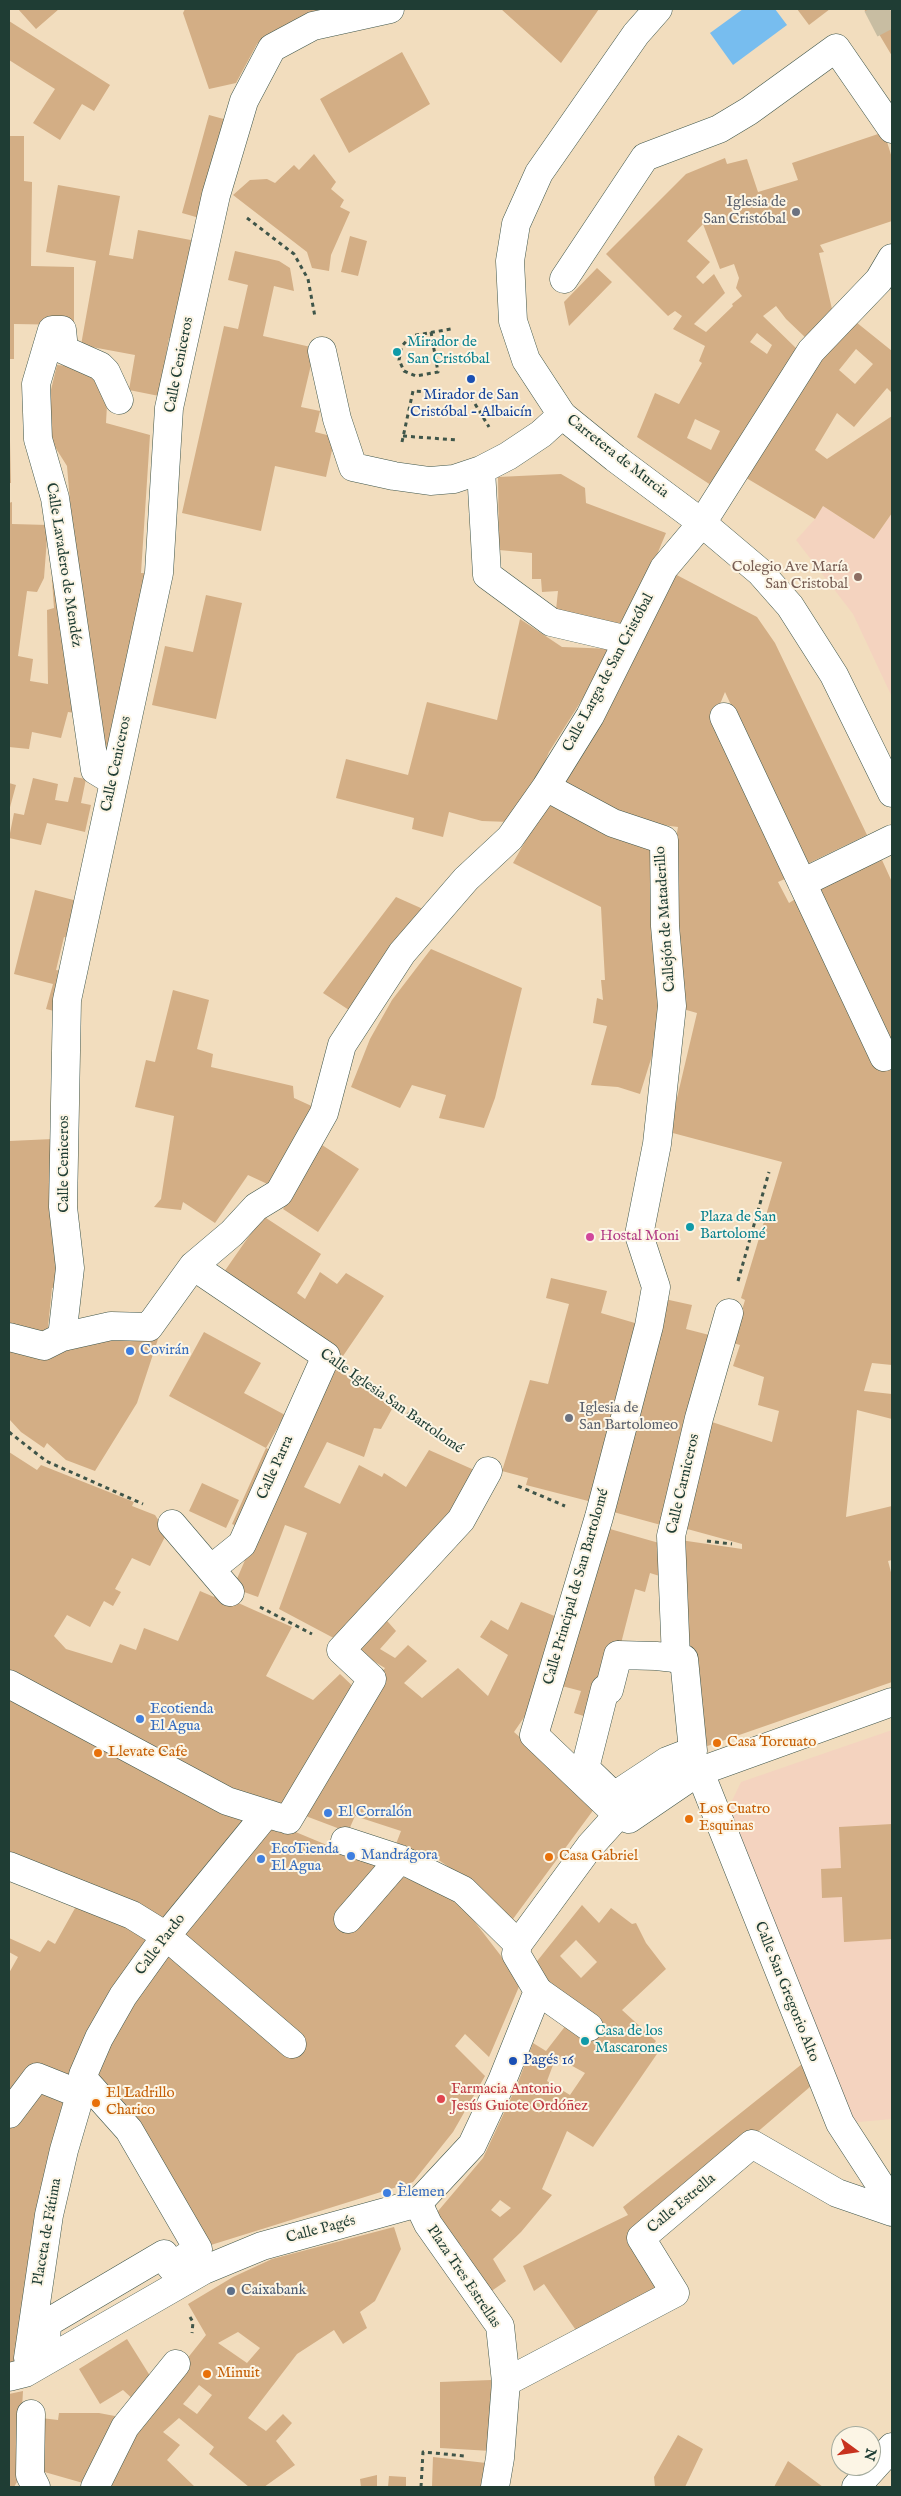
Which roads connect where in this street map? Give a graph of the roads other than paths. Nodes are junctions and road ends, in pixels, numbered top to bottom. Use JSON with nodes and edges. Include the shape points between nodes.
{"nodes":[{"id":1,"x":390,"y":9,"type":"edge"},
{"id":2,"x":658,"y":9,"type":"edge"},
{"id":3,"x":892,"y":129,"type":"edge"},
{"id":4,"x":892,"y":258,"type":"edge"},
{"id":5,"x":564,"y":279,"type":"dead end"},
{"id":6,"x":322,"y":352,"type":"road end"},
{"id":7,"x":118,"y":400,"type":"dead end"},
{"id":8,"x":562,"y":415,"type":"junction"},
{"id":9,"x":481,"y":470,"type":"junction"},
{"id":10,"x":702,"y":523,"type":"junction"},
{"id":11,"x":628,"y":640,"type":"junction"},
{"id":12,"x":724,"y":717,"type":"dead end"},
{"id":13,"x":114,"y":781,"type":"junction"},
{"id":14,"x":546,"y":787,"type":"junction"},
{"id":15,"x":892,"y":793,"type":"edge"},
{"id":16,"x":889,"y":841,"type":"edge"},
{"id":17,"x":802,"y":883,"type":"junction"},
{"id":18,"x":884,"y":1057,"type":"dead end"},
{"id":19,"x":193,"y":1266,"type":"junction"},
{"id":20,"x":730,"y":1313,"type":"dead end"},
{"id":21,"x":649,"y":1326,"type":"joint"},
{"id":22,"x":9,"y":1337,"type":"edge"},
{"id":23,"x":62,"y":1337,"type":"junction"},
{"id":24,"x":326,"y":1356,"type":"joint"},
{"id":25,"x":488,"y":1471,"type":"road end"},
{"id":26,"x":172,"y":1524,"type":"road end"},
{"id":27,"x":211,"y":1569,"type":"junction"},
{"id":28,"x":230,"y":1592,"type":"road end"},
{"id":29,"x":676,"y":1659,"type":"junction"},
{"id":30,"x":9,"y":1684,"type":"edge"},
{"id":31,"x":892,"y":1702,"type":"edge"},
{"id":32,"x":698,"y":1772,"type":"junction"},
{"id":33,"x":618,"y":1815,"type":"junction"},
{"id":34,"x":284,"y":1819,"type":"junction"},
{"id":35,"x":345,"y":1841,"type":"dead end"},
{"id":36,"x":400,"y":1859,"type":"junction"},
{"id":37,"x":9,"y":1866,"type":"edge"},
{"id":38,"x":348,"y":1919,"type":"dead end"},
{"id":39,"x":166,"y":1936,"type":"junction"},
{"id":40,"x":518,"y":1944,"type":"junction"},
{"id":41,"x":538,"y":1991,"type":"junction"},
{"id":42,"x":588,"y":2027,"type":"dead end"},
{"id":43,"x":292,"y":2044,"type":"dead end"},
{"id":44,"x":81,"y":2092,"type":"junction"},
{"id":45,"x":9,"y":2114,"type":"edge"},
{"id":46,"x":418,"y":2203,"type":"junction"},
{"id":47,"x":892,"y":2203,"type":"edge"},
{"id":48,"x":892,"y":2212,"type":"edge"},
{"id":49,"x":176,"y":2364,"type":"dead end"},
{"id":50,"x":9,"y":2377,"type":"edge"},
{"id":51,"x":506,"y":2382,"type":"junction"},
{"id":52,"x":31,"y":2414,"type":"dead end"},
{"id":53,"x":892,"y":2447,"type":"edge"},
{"id":54,"x":33,"y":2481,"type":"edge"},
{"id":55,"x":95,"y":2487,"type":"edge"},
{"id":56,"x":495,"y":2487,"type":"edge"},
{"id":57,"x":856,"y":2487,"type":"edge"}],
"edges":[{"from":1,"to":13,"type":"street","name":"Calle Ceniceros","via":[[313,26],[272,48],[244,100],[216,195],[169,408],[159,573]]},
{"from":2,"to":8,"type":"street","name":"Carretera de Murcia","via":[[636,34],[563,136],[539,173],[516,224],[510,261],[513,321],[526,360]]},
{"from":3,"to":5,"type":"street","via":[[836,48],[719,129],[645,157]]},
{"from":4,"to":10,"type":"street","name":"Calle Larga de San Cristóbal","via":[[879,280],[811,351]]},
{"from":6,"to":9,"type":"street","via":[[336,419],[353,467],[430,481],[454,479]]},
{"from":7,"to":13,"type":"street","name":"Calle Lavadero de Mendéz","via":[[106,372],[100,366],[64,350],[62,330],[52,330],[36,384],[38,439],[55,498],[95,770]]},
{"from":8,"to":9,"type":"street","via":[[541,434]]},
{"from":8,"to":10,"type":"street","name":"Carretera de Murcia"},
{"from":9,"to":11,"type":"street","via":[[487,575],[551,622]]},
{"from":10,"to":11,"type":"street","name":"Calle Larga de San Cristóbal","via":[[664,568]]},
{"from":10,"to":15,"type":"street","name":"Carretera de Murcia","via":[[760,572],[790,606],[834,675]]},
{"from":11,"to":14,"type":"street","name":"Calle Larga de San Cristóbal","via":[[590,716]]},
{"from":12,"to":17,"type":"street"},
{"from":13,"to":23,"type":"street","name":"Calle Ceniceros","via":[[67,1000],[63,1207],[70,1268]]},
{"from":14,"to":19,"type":"street","name":"Calle Larga de San Cristóbal","via":[[510,838],[466,879],[402,953],[342,1045],[324,1113],[279,1193],[256,1207],[232,1233]]},
{"from":14,"to":21,"type":"street","name":"Callejón de Mataderillo","via":[[613,823],[664,840],[665,926],[672,1006],[657,1144],[639,1235],[656,1287]]},
{"from":16,"to":17,"type":"street"},
{"from":17,"to":18,"type":"street"},
{"from":19,"to":23,"type":"street","name":"Calle Larga de San Cristóbal","via":[[149,1327],[111,1326]]},
{"from":19,"to":24,"type":"street","name":"Calle Iglesia San Bartolomé"},
{"from":20,"to":29,"type":"street","name":"Calle Carniceros","via":[[699,1418],[671,1536]]},
{"from":21,"to":33,"type":"street","name":"Calle Principal de San Bartolomé","via":[[599,1517],[534,1735]]},
{"from":22,"to":23,"type":"street","name":"Calle Larga de San Cristóbal","via":[[44,1346]]},
{"from":24,"to":27,"type":"street","name":"Calle Parra","via":[[242,1544]]},
{"from":25,"to":34,"type":"street","name":"Calle Pardo","via":[[461,1520],[341,1650],[372,1679]]},
{"from":26,"to":27,"type":"street"},
{"from":27,"to":28,"type":"street"},
{"from":29,"to":29,"type":"street","via":[[618,1655],[609,1690],[605,1689],[585,1768],[614,1796],[668,1760],[693,1751],[684,1660]]},
{"from":30,"to":34,"type":"street","via":[[227,1801]]},
{"from":31,"to":32,"type":"street"},
{"from":32,"to":33,"type":"street","via":[[674,1766],[620,1800]]},
{"from":32,"to":47,"type":"street","name":"Calle San Gregorio Alto","via":[[840,2123]]},
{"from":33,"to":40,"type":"street","via":[[590,1846]]},
{"from":34,"to":39,"type":"street","name":"Calle Pardo"},
{"from":35,"to":36,"type":"street"},
{"from":36,"to":38,"type":"street"},
{"from":36,"to":40,"type":"street","via":[[463,1890]]},
{"from":37,"to":39,"type":"street","via":[[132,1915]]},
{"from":39,"to":43,"type":"street"},
{"from":39,"to":44,"type":"street","name":"Calle Pardo","via":[[123,1996],[99,2038],[83,2075]]},
{"from":40,"to":41,"type":"street","via":[[516,1954]]},
{"from":41,"to":42,"type":"street"},
{"from":41,"to":46,"type":"street","via":[[472,2145]]},
{"from":44,"to":44,"type":"street","name":"Placeta de Fátima","via":[[86,2083],[129,2130],[198,2249],[171,2267],[164,2254],[47,2323],[46,2343],[28,2358],[49,2215]]},
{"from":44,"to":45,"type":"street","via":[[37,2077]]},
{"from":46,"to":50,"type":"street","name":"Calle Pagés","via":[[262,2246],[204,2270],[25,2373]]},
{"from":46,"to":51,"type":"street","name":"Plaza Tres Estrellas","via":[[428,2224],[500,2326]]},
{"from":48,"to":51,"type":"street","name":"Calle Estrella","via":[[837,2193],[752,2144],[641,2238],[675,2293]]},
{"from":49,"to":55,"type":"street","via":[[125,2427]]},
{"from":51,"to":56,"type":"street","name":"Plaza Tres Estrellas"},
{"from":52,"to":54,"type":"street"},
{"from":53,"to":57,"type":"street"}]}
